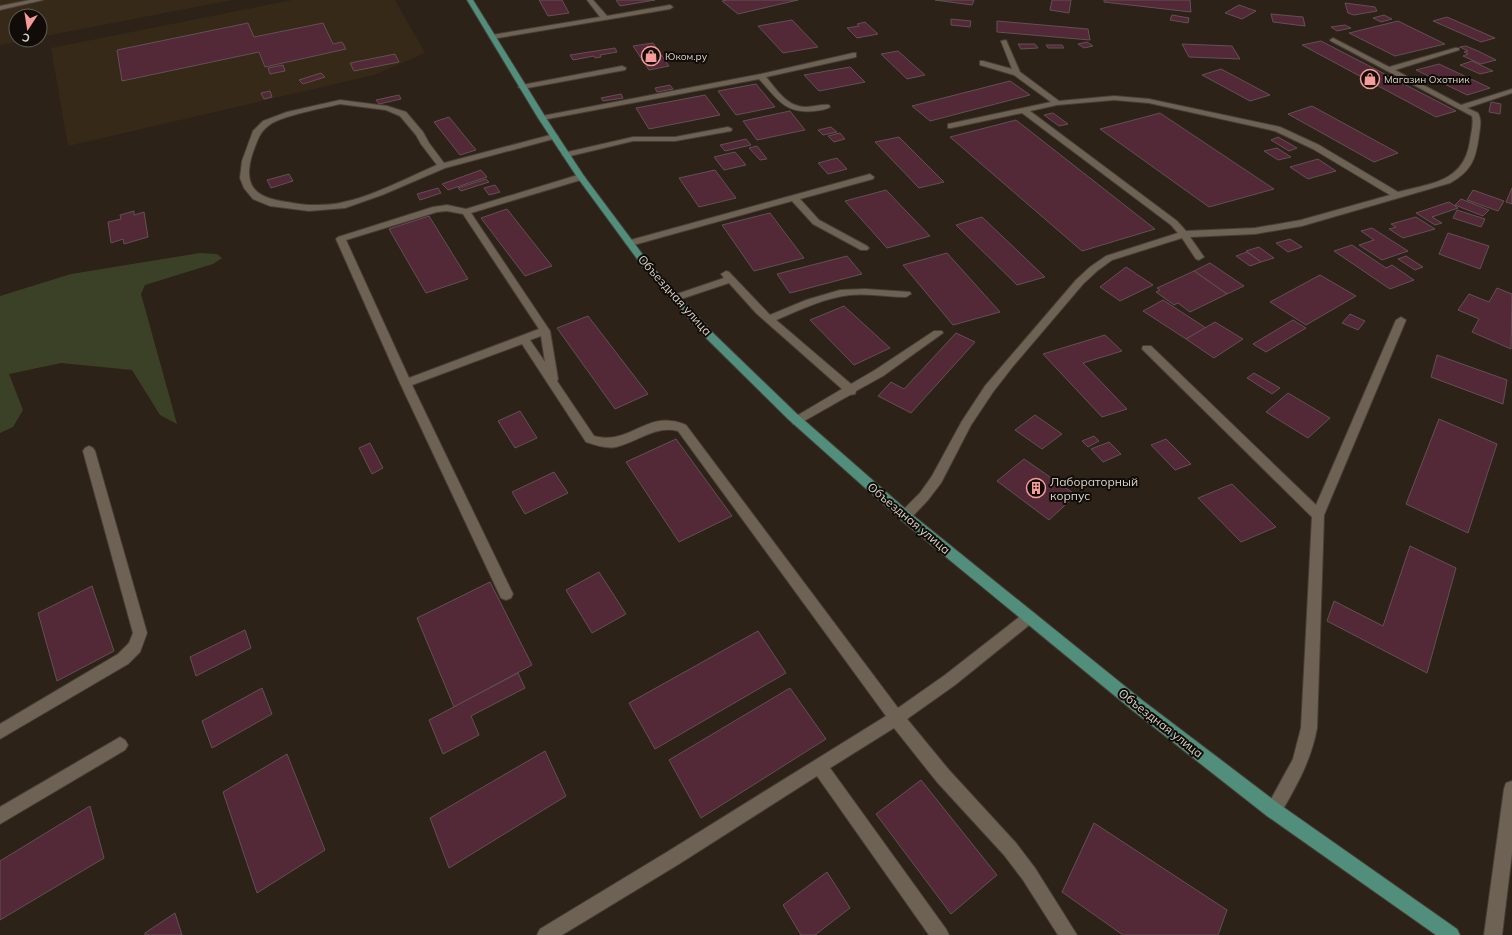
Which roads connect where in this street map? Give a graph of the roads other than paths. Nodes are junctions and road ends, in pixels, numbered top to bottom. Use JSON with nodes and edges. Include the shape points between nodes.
{"nodes":[{"id":1,"x":40,"y":0,"type":"edge"},
{"id":2,"x":470,"y":0,"type":"edge"},
{"id":3,"x":590,"y":0,"type":"edge"},
{"id":4,"x":670,"y":7,"type":"dead end"},
{"id":5,"x":0,"y":8,"type":"edge"},
{"id":6,"x":605,"y":18,"type":"junction"},
{"id":7,"x":492,"y":37,"type":"junction"},
{"id":8,"x":1333,"y":40,"type":"dead end"},
{"id":9,"x":1004,"y":41,"type":"dead end"},
{"id":10,"x":1457,"y":49,"type":"dead end"},
{"id":11,"x":853,"y":55,"type":"dead end"},
{"id":12,"x":983,"y":64,"type":"dead end"},
{"id":13,"x":622,"y":68,"type":"dead end"},
{"id":14,"x":1389,"y":69,"type":"junction"},
{"id":15,"x":1017,"y":73,"type":"junction"},
{"id":16,"x":761,"y":76,"type":"junction"},
{"id":17,"x":522,"y":87,"type":"junction"},
{"id":18,"x":1512,"y":91,"type":"edge"},
{"id":19,"x":1057,"y":103,"type":"junction"},
{"id":20,"x":826,"y":107,"type":"dead end"},
{"id":21,"x":1462,"y":107,"type":"junction"},
{"id":22,"x":1023,"y":110,"type":"junction"},
{"id":23,"x":542,"y":118,"type":"junction"},
{"id":24,"x":952,"y":126,"type":"dead end"},
{"id":25,"x":728,"y":129,"type":"dead end"},
{"id":26,"x":554,"y":136,"type":"junction"},
{"id":27,"x":566,"y":155,"type":"junction"},
{"id":28,"x":442,"y":166,"type":"junction"},
{"id":29,"x":581,"y":177,"type":"junction"},
{"id":30,"x":870,"y":177,"type":"dead end"},
{"id":31,"x":1398,"y":196,"type":"junction"},
{"id":32,"x":794,"y":198,"type":"junction"},
{"id":33,"x":466,"y":212,"type":"junction"},
{"id":34,"x":1184,"y":234,"type":"junction"},
{"id":35,"x":630,"y":243,"type":"junction"},
{"id":36,"x":864,"y":248,"type":"dead end"},
{"id":37,"x":1199,"y":257,"type":"dead end"},
{"id":38,"x":906,"y":294,"type":"dead end"},
{"id":39,"x":675,"y":298,"type":"junction"},
{"id":40,"x":769,"y":319,"type":"junction"},
{"id":41,"x":1401,"y":320,"type":"dead end"},
{"id":42,"x":545,"y":331,"type":"junction"},
{"id":43,"x":938,"y":333,"type":"dead end"},
{"id":44,"x":524,"y":338,"type":"junction"},
{"id":45,"x":1147,"y":349,"type":"dead end"},
{"id":46,"x":406,"y":383,"type":"junction"},
{"id":47,"x":554,"y":385,"type":"junction"},
{"id":48,"x":851,"y":391,"type":"junction"},
{"id":49,"x":797,"y":420,"type":"junction"},
{"id":50,"x":89,"y":451,"type":"dead end"},
{"id":51,"x":1318,"y":515,"type":"junction"},
{"id":52,"x":905,"y":516,"type":"junction"},
{"id":53,"x":506,"y":594,"type":"dead end"},
{"id":54,"x":1028,"y":618,"type":"junction"},
{"id":55,"x":896,"y":718,"type":"junction"},
{"id":56,"x":0,"y":732,"type":"edge"},
{"id":57,"x":120,"y":745,"type":"dead end"},
{"id":58,"x":819,"y":766,"type":"junction"},
{"id":59,"x":1512,"y":788,"type":"edge"},
{"id":60,"x":1273,"y":810,"type":"junction"},
{"id":61,"x":0,"y":816,"type":"edge"},
{"id":62,"x":546,"y":935,"type":"edge"},
{"id":63,"x":940,"y":935,"type":"edge"},
{"id":64,"x":1068,"y":935,"type":"edge"},
{"id":65,"x":1451,"y":935,"type":"edge"},
{"id":66,"x":1493,"y":935,"type":"edge"}],
"edges":[{"from":1,"to":5,"type":"street"},
{"from":2,"to":7,"type":"main road","name":"Объездная улица"},
{"from":3,"to":6,"type":"street"},
{"from":4,"to":6,"type":"street"},
{"from":6,"to":7,"type":"street"},
{"from":7,"to":17,"type":"main road","name":"Объездная улица"},
{"from":8,"to":14,"type":"street"},
{"from":9,"to":15,"type":"street"},
{"from":10,"to":14,"type":"street"},
{"from":11,"to":16,"type":"street"},
{"from":12,"to":15,"type":"street"},
{"from":13,"to":17,"type":"street"},
{"from":14,"to":21,"type":"street"},
{"from":15,"to":19,"type":"street"},
{"from":16,"to":20,"type":"street","via":[[792,107]]},
{"from":16,"to":23,"type":"street"},
{"from":17,"to":23,"type":"main road","name":"Объездная улица"},
{"from":18,"to":21,"type":"street"},
{"from":19,"to":22,"type":"street"},
{"from":19,"to":31,"type":"street","via":[[1098,98],[1149,101],[1277,129],[1316,147]]},
{"from":21,"to":31,"type":"street","via":[[1475,114],[1478,120],[1471,158],[1464,169],[1447,180]]},
{"from":22,"to":24,"type":"street"},
{"from":22,"to":34,"type":"street","via":[[1174,223]]},
{"from":23,"to":26,"type":"main road","name":"Объездная улица"},
{"from":25,"to":27,"type":"street","via":[[675,139],[633,139]]},
{"from":26,"to":27,"type":"main road","name":"Объездная улица"},
{"from":26,"to":28,"type":"street"},
{"from":27,"to":29,"type":"main road","name":"Объездная улица"},
{"from":28,"to":28,"type":"street","via":[[345,205],[309,208],[270,203],[256,196],[248,188],[244,178],[246,162],[256,133],[266,122],[340,102],[387,108],[403,114]]},
{"from":29,"to":33,"type":"street"},
{"from":29,"to":35,"type":"main road","name":"Объездная улица"},
{"from":30,"to":32,"type":"street"},
{"from":31,"to":34,"type":"street","via":[[1283,227],[1255,231]]},
{"from":32,"to":35,"type":"street","via":[[695,229]]},
{"from":32,"to":36,"type":"street","via":[[816,222]]},
{"from":33,"to":42,"type":"street"},
{"from":33,"to":46,"type":"street","via":[[447,208],[436,209],[341,239]]},
{"from":34,"to":37,"type":"street"},
{"from":34,"to":52,"type":"street","via":[[1109,258],[1094,268],[992,384],[969,418],[940,474]]},
{"from":35,"to":39,"type":"main road","name":"Объездная улица"},
{"from":38,"to":40,"type":"street","via":[[853,292],[835,295],[820,298]]},
{"from":39,"to":40,"type":"street","via":[[728,277]]},
{"from":39,"to":49,"type":"main road","name":"Объездная улица","via":[[708,334]]},
{"from":40,"to":48,"type":"street"},
{"from":41,"to":51,"type":"street"},
{"from":42,"to":44,"type":"street"},
{"from":42,"to":47,"type":"street"},
{"from":43,"to":48,"type":"street"},
{"from":44,"to":46,"type":"street"},
{"from":44,"to":47,"type":"street"},
{"from":45,"to":51,"type":"street"},
{"from":46,"to":53,"type":"street"},
{"from":47,"to":55,"type":"street","via":[[590,439],[598,443],[617,443],[660,425],[676,425],[682,428]]},
{"from":48,"to":49,"type":"street"},
{"from":49,"to":52,"type":"main road","name":"Объездная улица"},
{"from":50,"to":56,"type":"street","via":[[140,633],[135,647],[123,659]]},
{"from":51,"to":60,"type":"street","via":[[1307,746],[1300,764]]},
{"from":52,"to":54,"type":"main road","name":"Объездная улица"},
{"from":54,"to":55,"type":"street","via":[[950,680]]},
{"from":54,"to":60,"type":"main road","name":"Объездная улица"},
{"from":55,"to":58,"type":"street"},
{"from":55,"to":64,"type":"street","via":[[943,776],[1010,849]]},
{"from":57,"to":61,"type":"street"},
{"from":58,"to":62,"type":"street"},
{"from":58,"to":63,"type":"street"},
{"from":59,"to":66,"type":"street"},
{"from":60,"to":65,"type":"main road","name":"Объездная улица"}]}
